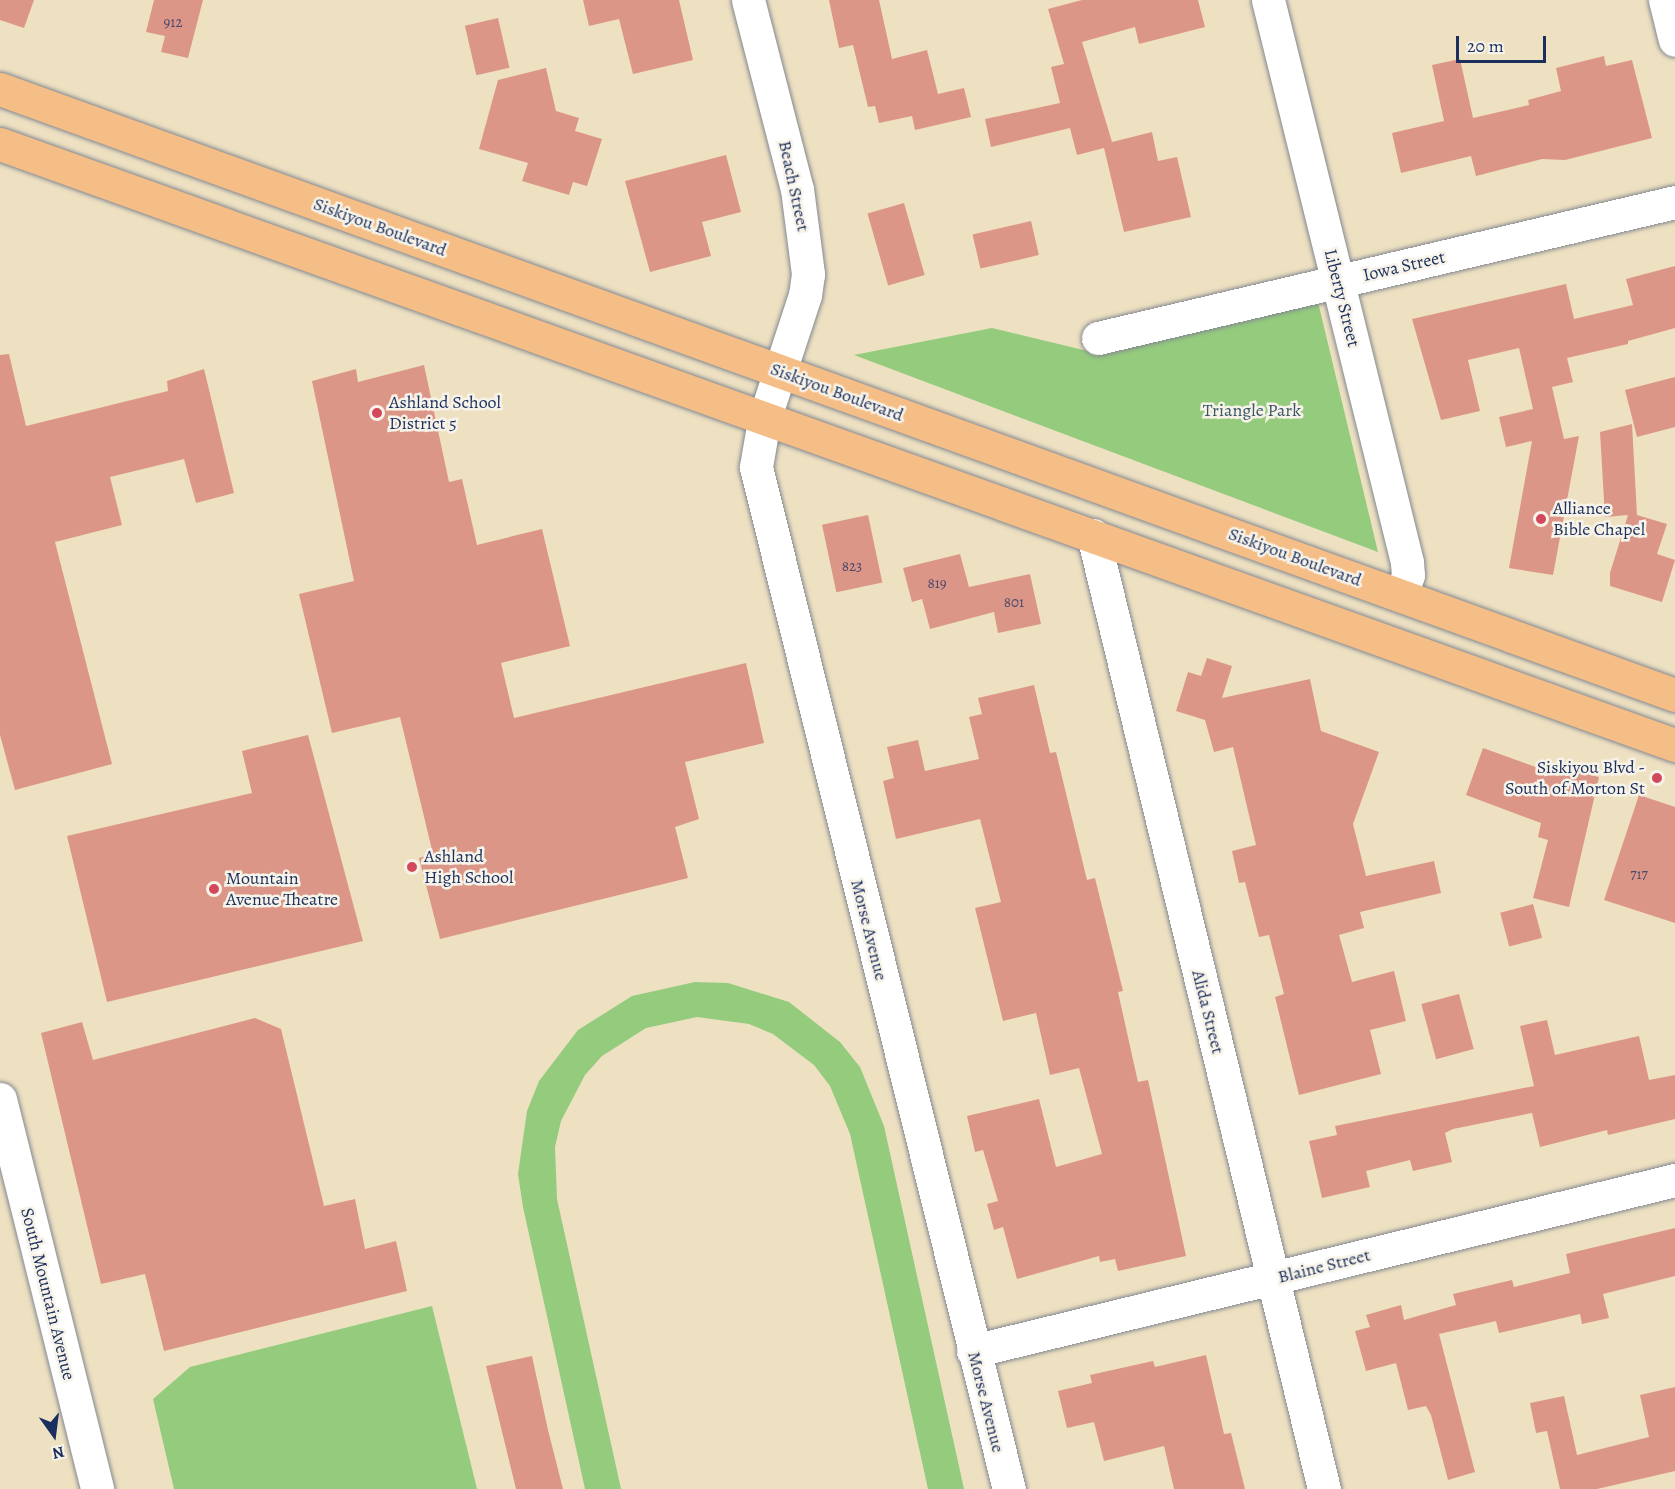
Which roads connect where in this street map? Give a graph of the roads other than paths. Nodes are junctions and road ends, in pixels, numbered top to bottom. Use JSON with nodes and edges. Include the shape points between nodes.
{"nodes":[{"id":1,"x":748,"y":0,"type":"edge"},
{"id":2,"x":1268,"y":0,"type":"edge"},
{"id":3,"x":1665,"y":0,"type":"edge"},
{"id":4,"x":1675,"y":40,"type":"edge"},
{"id":5,"x":0,"y":89,"type":"edge"},
{"id":6,"x":0,"y":144,"type":"edge"},
{"id":7,"x":1675,"y":202,"type":"edge"},
{"id":8,"x":1339,"y":282,"type":"junction"},
{"id":9,"x":1098,"y":339,"type":"dead end"},
{"id":10,"x":779,"y":371,"type":"junction"},
{"id":11,"x":764,"y":420,"type":"junction"},
{"id":12,"x":1093,"y":535,"type":"junction"},
{"id":13,"x":1401,"y":595,"type":"junction"},
{"id":14,"x":1675,"y":695,"type":"edge"},
{"id":15,"x":1675,"y":746,"type":"edge"},
{"id":16,"x":0,"y":1099,"type":"edge"},
{"id":17,"x":1675,"y":1180,"type":"edge"},
{"id":18,"x":1272,"y":1278,"type":"junction"},
{"id":19,"x":973,"y":1351,"type":"junction"},
{"id":20,"x":97,"y":1489,"type":"edge"},
{"id":21,"x":1009,"y":1489,"type":"edge"},
{"id":22,"x":1324,"y":1489,"type":"edge"}],
"edges":[{"from":1,"to":10,"type":"street","name":"Beach Street","via":[[797,189],[807,254],[805,295]]},
{"from":2,"to":8,"type":"street","name":"Liberty Street"},
{"from":3,"to":4,"type":"street"},
{"from":5,"to":10,"type":"main road","name":"Siskiyou Boulevard"},
{"from":6,"to":11,"type":"main road"},
{"from":7,"to":8,"type":"street","name":"Iowa Street"},
{"from":8,"to":9,"type":"street","name":"Iowa Street"},
{"from":8,"to":13,"type":"street","name":"Liberty Street","via":[[1407,562],[1408,575]]},
{"from":10,"to":11,"type":"street","name":"Morse Avenue"},
{"from":10,"to":13,"type":"main road","name":"Siskiyou Boulevard"},
{"from":11,"to":12,"type":"main road"},
{"from":11,"to":19,"type":"street","name":"Morse Avenue","via":[[756,452],[763,501]]},
{"from":12,"to":15,"type":"main road"},
{"from":12,"to":18,"type":"street","name":"Alida Street"},
{"from":13,"to":14,"type":"main road","name":"Siskiyou Boulevard"},
{"from":16,"to":20,"type":"street","name":"South Mountain Avenue"},
{"from":17,"to":18,"type":"street","name":"Blaine Street"},
{"from":18,"to":19,"type":"street","name":"Blaine Street"},
{"from":18,"to":22,"type":"street","name":"Alida Street"},
{"from":19,"to":21,"type":"street","name":"Morse Avenue"}]}
